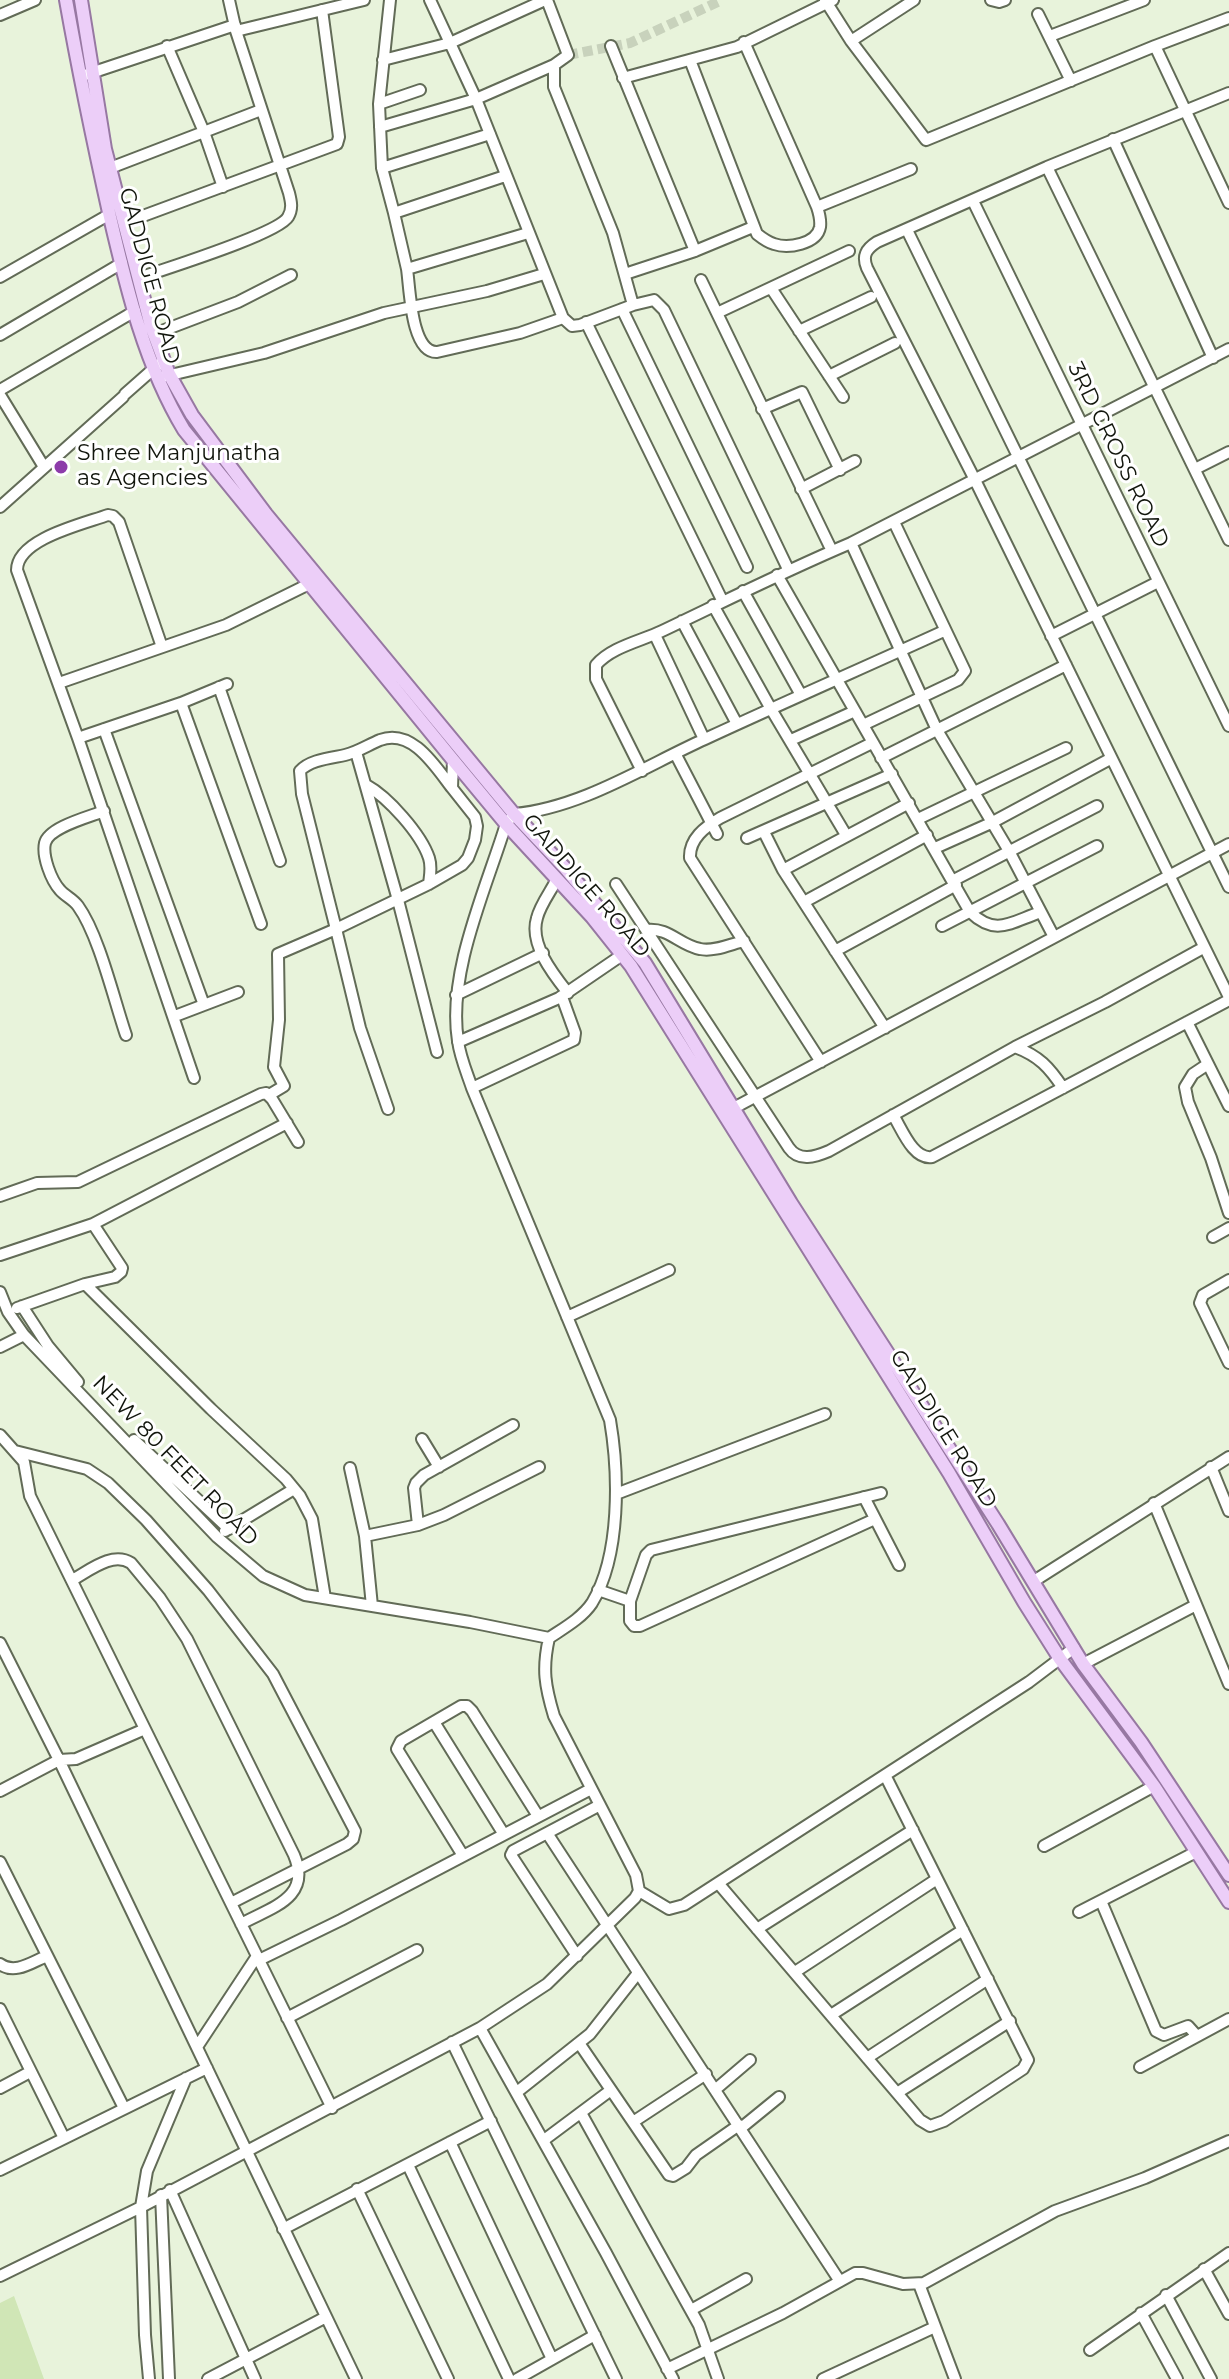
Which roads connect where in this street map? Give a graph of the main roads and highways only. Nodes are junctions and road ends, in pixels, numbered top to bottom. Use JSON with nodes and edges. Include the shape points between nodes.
{"nodes":[{"id":1,"x":66,"y":0,"type":"edge"},
{"id":2,"x":81,"y":0,"type":"edge"},
{"id":3,"x":86,"y":75,"type":"junction"},
{"id":4,"x":159,"y":374,"type":"junction"},
{"id":5,"x":510,"y":819,"type":"junction"},
{"id":6,"x":729,"y":1110,"type":"junction"},
{"id":7,"x":1229,"y":1875,"type":"edge"},
{"id":8,"x":1229,"y":1902,"type":"edge"}],
"edges":[{"from":1,"to":3,"type":"main road","name":"GADDIGE ROAD"},
{"from":2,"to":3,"type":"main road","name":"GADDIGE ROAD"},
{"from":3,"to":4,"type":"main road","name":"GADDIGE ROAD","via":[[110,214],[135,311]]},
{"from":3,"to":4,"type":"main road","name":"GADDIGE ROAD","via":[[164,360]]},
{"from":4,"to":5,"type":"main road","name":"GADDIGE ROAD"},
{"from":4,"to":5,"type":"main road","name":"GADDIGE ROAD","via":[[171,408],[198,451],[453,760]]},
{"from":5,"to":6,"type":"main road","name":"GADDIGE ROAD","via":[[622,955]]},
{"from":5,"to":6,"type":"main road","name":"GADDIGE ROAD","via":[[575,879],[645,963]]},
{"from":6,"to":7,"type":"main road","name":"GADDIGE ROAD","via":[[1083,1664]]},
{"from":6,"to":8,"type":"main road","name":"GADDIGE ROAD","via":[[778,1203],[1024,1602]]}]}
